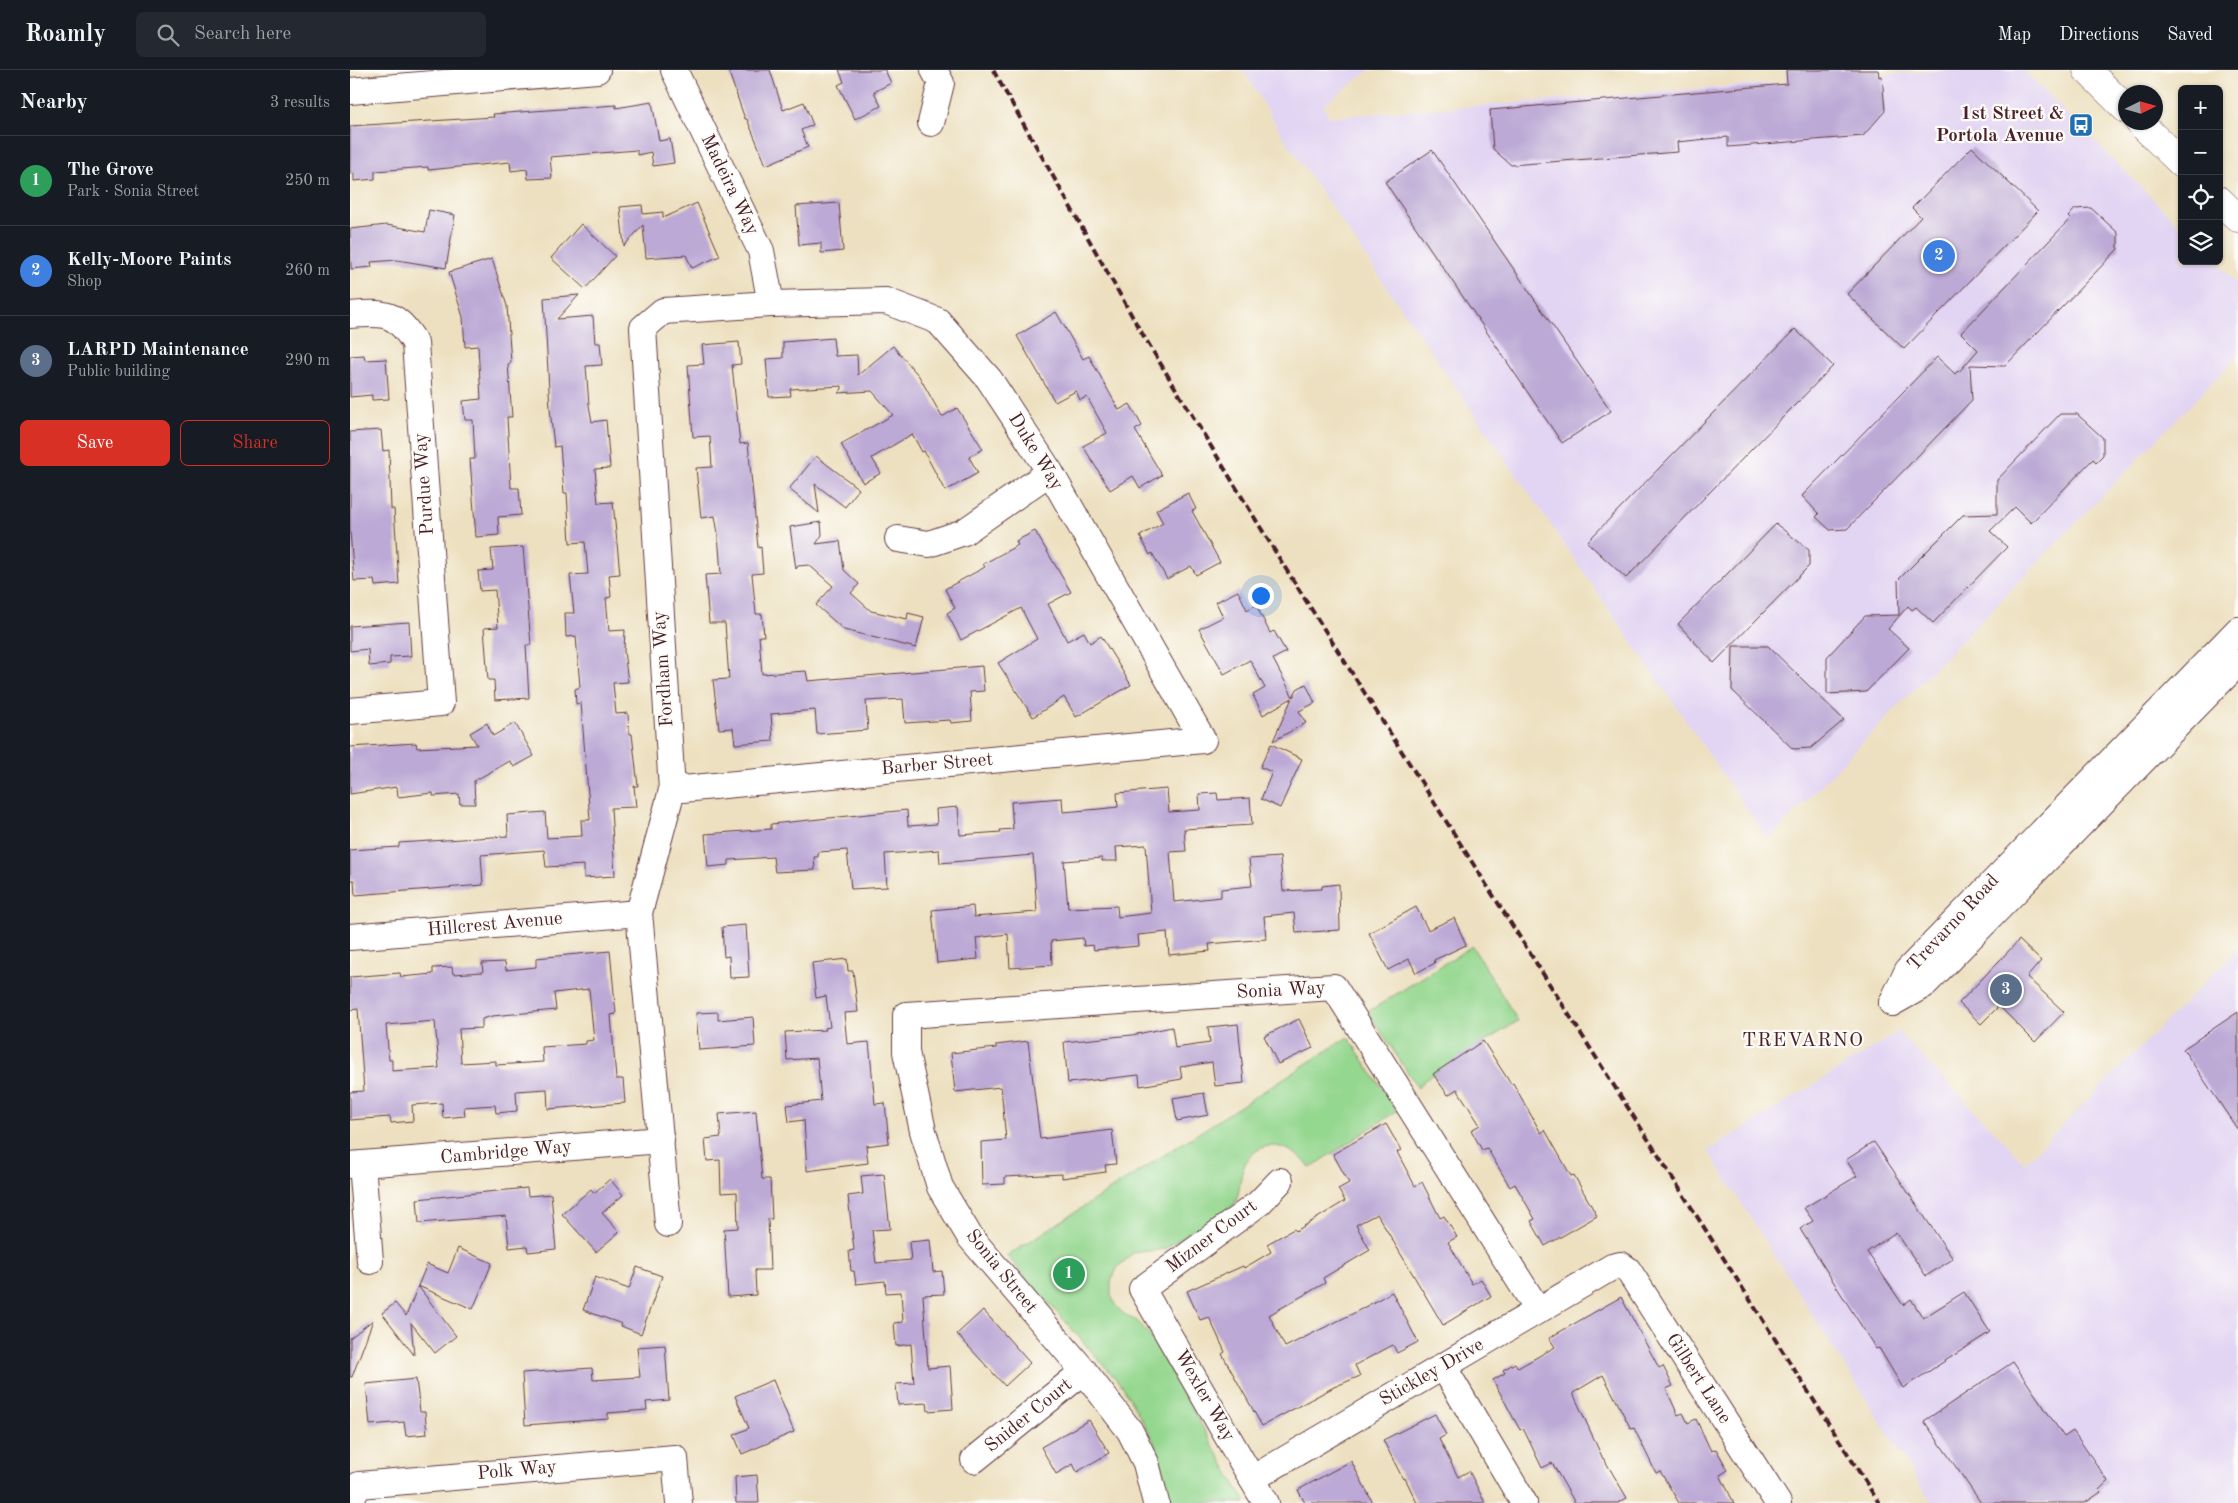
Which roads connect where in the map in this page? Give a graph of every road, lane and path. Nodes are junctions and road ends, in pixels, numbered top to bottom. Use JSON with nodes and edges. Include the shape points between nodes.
{"nodes":[{"id":1,"x":597,"y":70,"type":"edge"},
{"id":2,"x":674,"y":70,"type":"edge"},
{"id":3,"x":934,"y":70,"type":"edge"},
{"id":4,"x":2087,"y":70,"type":"edge"},
{"id":5,"x":2108,"y":70,"type":"edge"},
{"id":6,"x":425,"y":77,"type":"edge"},
{"id":7,"x":2118,"y":86,"type":"edge"},
{"id":8,"x":350,"y":91,"type":"edge"},
{"id":9,"x":2118,"y":101,"type":"edge"},
{"id":10,"x":931,"y":123,"type":"dead end"},
{"id":11,"x":2147,"y":130,"type":"edge"},
{"id":12,"x":2178,"y":160,"type":"edge"},
{"id":13,"x":2223,"y":204,"type":"edge"},
{"id":14,"x":2238,"y":218,"type":"edge"},
{"id":15,"x":771,"y":304,"type":"junction"},
{"id":16,"x":350,"y":315,"type":"edge"},
{"id":17,"x":1050,"y":472,"type":"junction"},
{"id":18,"x":898,"y":539,"type":"dead end"},
{"id":19,"x":2238,"y":630,"type":"edge"},
{"id":20,"x":2238,"y":663,"type":"edge"},
{"id":21,"x":350,"y":711,"type":"edge"},
{"id":22,"x":1203,"y":740,"type":"joint"},
{"id":23,"x":672,"y":790,"type":"junction"},
{"id":24,"x":639,"y":913,"type":"junction"},
{"id":25,"x":350,"y":937,"type":"edge"},
{"id":26,"x":906,"y":1015,"type":"joint"},
{"id":27,"x":662,"y":1140,"type":"junction"},
{"id":28,"x":356,"y":1165,"type":"edge"},
{"id":29,"x":1280,"y":1181,"type":"dead end"},
{"id":30,"x":668,"y":1224,"type":"dead end"},
{"id":31,"x":370,"y":1261,"type":"dead end"},
{"id":32,"x":1612,"y":1267,"type":"joint"},
{"id":33,"x":1142,"y":1289,"type":"joint"},
{"id":34,"x":1538,"y":1310,"type":"junction"},
{"id":35,"x":1443,"y":1366,"type":"junction"},
{"id":36,"x":1084,"y":1371,"type":"junction"},
{"id":37,"x":974,"y":1460,"type":"dead end"},
{"id":38,"x":1252,"y":1479,"type":"junction"},
{"id":39,"x":355,"y":1494,"type":"edge"},
{"id":40,"x":679,"y":1503,"type":"edge"},
{"id":41,"x":1156,"y":1503,"type":"edge"},
{"id":42,"x":1266,"y":1503,"type":"edge"},
{"id":43,"x":1524,"y":1503,"type":"edge"},
{"id":44,"x":1778,"y":1503,"type":"edge"}],
"edges":[{"from":1,"to":6,"type":"street"},
{"from":2,"to":15,"type":"street","name":"Madeira Way","via":[[761,252]]},
{"from":3,"to":10,"type":"street","via":[[940,83]]},
{"from":4,"to":9,"type":"main road"},
{"from":5,"to":7,"type":"main road"},
{"from":6,"to":8,"type":"street"},
{"from":11,"to":12,"type":"main road"},
{"from":13,"to":14,"type":"main road"},
{"from":15,"to":17,"type":"street","name":"Duke Way","via":[[886,301],[938,321],[989,379]]},
{"from":15,"to":23,"type":"street","name":"Fordham Way","via":[[663,311],[643,328]]},
{"from":16,"to":21,"type":"street","name":"Purdue Way","via":[[390,316],[404,325],[415,343],[441,704]]},
{"from":17,"to":18,"type":"street","via":[[964,532],[929,544]]},
{"from":17,"to":22,"type":"street","name":"Duke Way"},
{"from":19,"to":20,"type":"street","name":"Trevarno Road","via":[[1908,970],[1892,1002],[1924,985]]},
{"from":22,"to":23,"type":"street","name":"Barber Street"},
{"from":23,"to":24,"type":"street","name":"Fordham Way"},
{"from":24,"to":25,"type":"street","name":"Hillcrest Avenue"},
{"from":24,"to":27,"type":"street","name":"Fordham Way"},
{"from":26,"to":34,"type":"street","name":"Sonia Way","via":[[1334,987]]},
{"from":26,"to":36,"type":"street","name":"Sonia Street","via":[[906,1052],[923,1131],[940,1187],[970,1237]]},
{"from":27,"to":28,"type":"street","name":"Cambridge Way"},
{"from":27,"to":30,"type":"street","name":"Fordham Way"},
{"from":28,"to":31,"type":"street"},
{"from":29,"to":33,"type":"street","name":"Mizner Court","via":[[1259,1203]]},
{"from":32,"to":34,"type":"street","name":"Stickley Drive"},
{"from":32,"to":44,"type":"street","name":"Gilbert Lane","via":[[1621,1265],[1628,1270]]},
{"from":33,"to":38,"type":"street","name":"Wexler Way"},
{"from":34,"to":35,"type":"street","name":"Stickley Drive"},
{"from":35,"to":38,"type":"street","name":"Stickley Drive"},
{"from":35,"to":43,"type":"street"},
{"from":36,"to":37,"type":"street","name":"Snider Court"},
{"from":36,"to":41,"type":"street","name":"Sonia Street","via":[[1130,1431],[1146,1463]]},
{"from":38,"to":42,"type":"street","name":"Wexler Way"},
{"from":39,"to":40,"type":"street","name":"Polk Way","via":[[675,1458]]}]}
